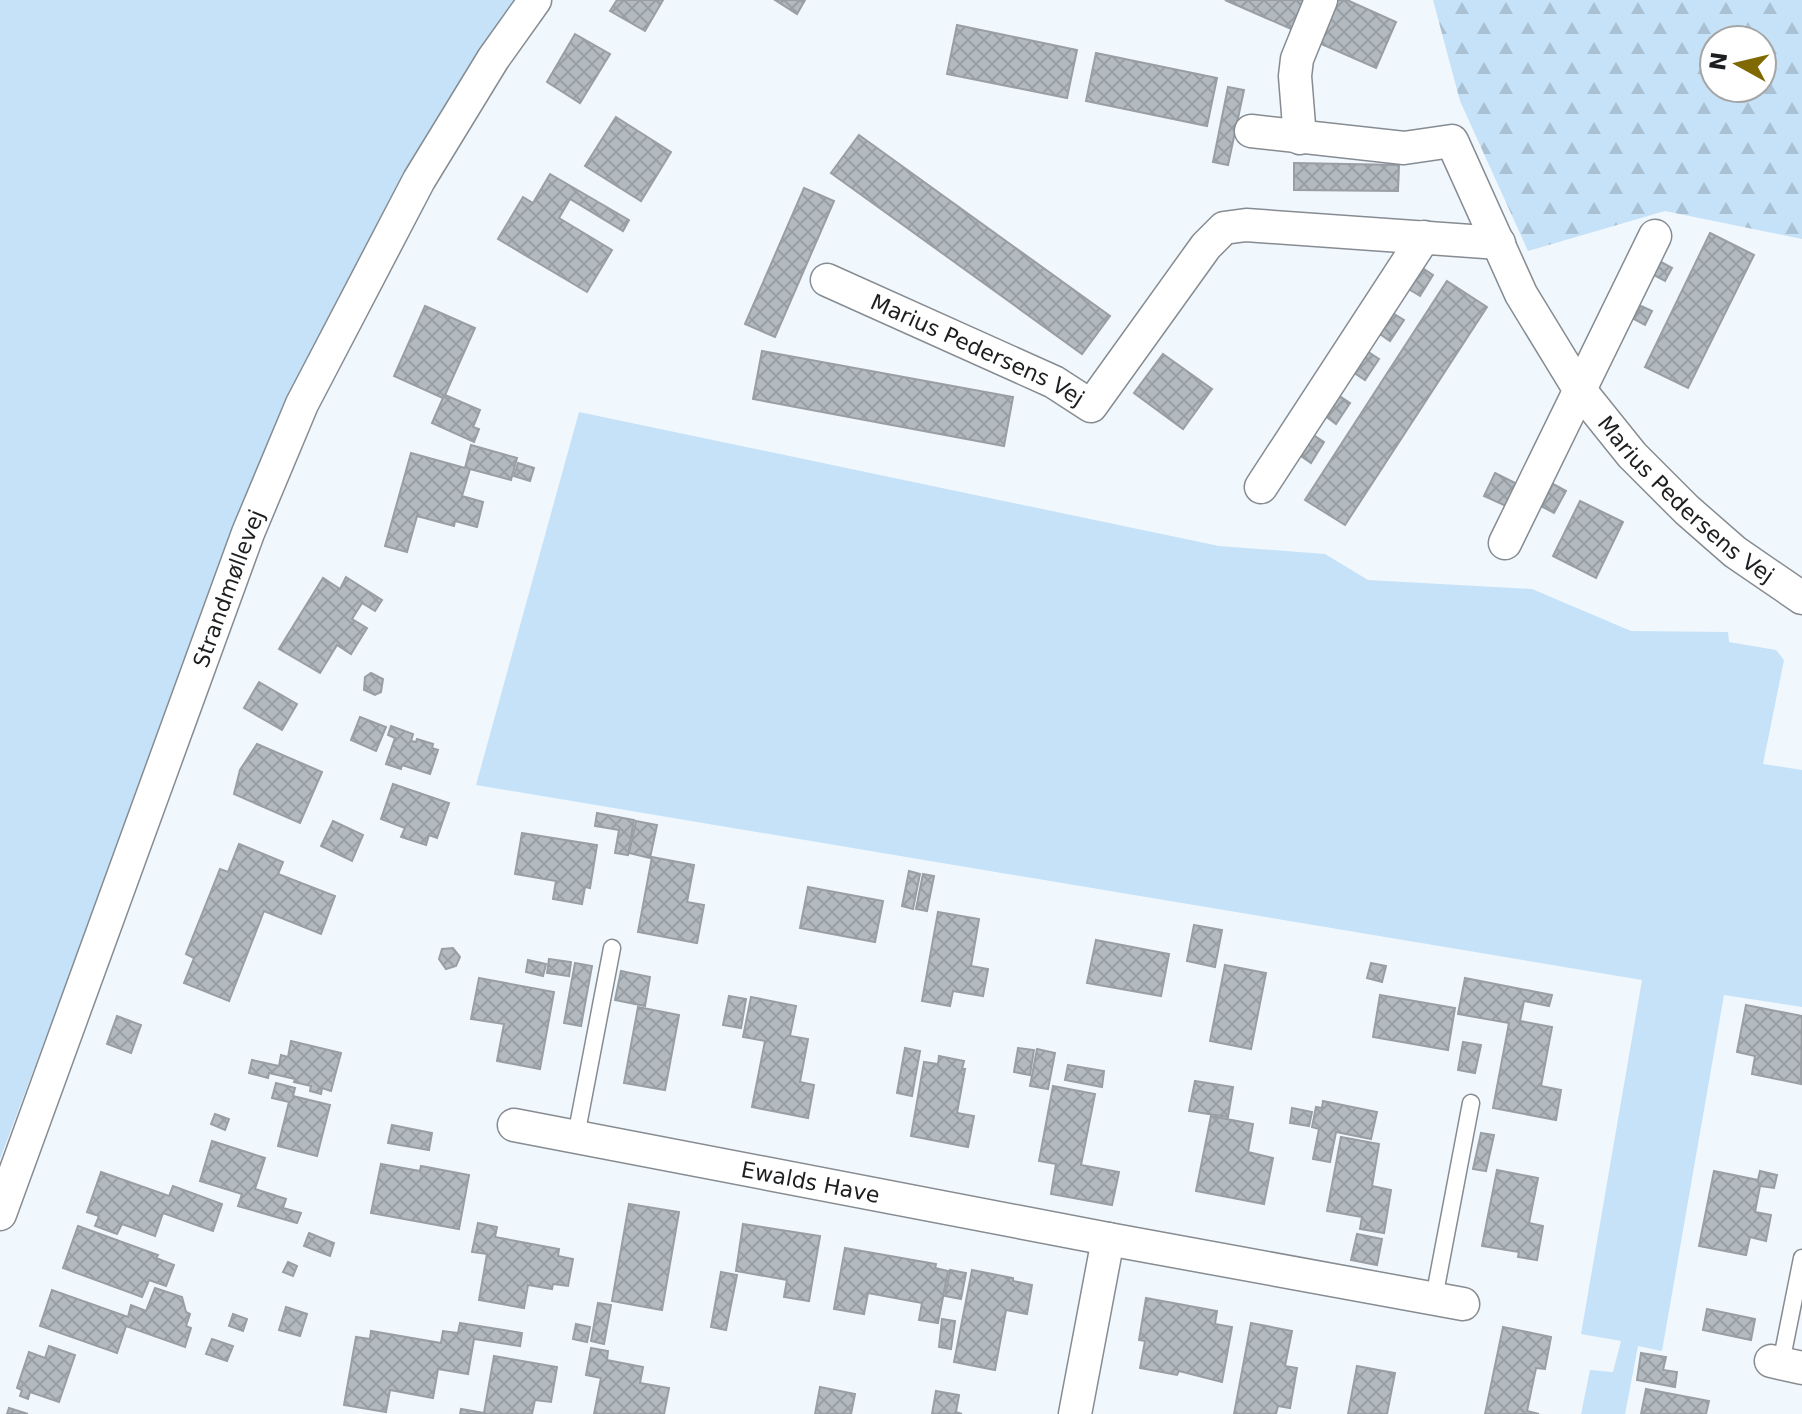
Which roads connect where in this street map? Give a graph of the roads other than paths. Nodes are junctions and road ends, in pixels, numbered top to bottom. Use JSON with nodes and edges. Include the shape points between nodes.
{"nodes":[{"id":1,"x":535,"y":0,"type":"edge"},
{"id":2,"x":1321,"y":0,"type":"edge"},
{"id":3,"x":1251,"y":131,"type":"dead end"},
{"id":4,"x":1300,"y":138,"type":"junction"},
{"id":5,"x":1655,"y":236,"type":"dead end"},
{"id":6,"x":1424,"y":237,"type":"junction"},
{"id":7,"x":1499,"y":243,"type":"junction"},
{"id":8,"x":827,"y":280,"type":"dead end"},
{"id":9,"x":1579,"y":389,"type":"junction"},
{"id":10,"x":1261,"y":487,"type":"dead end"},
{"id":11,"x":1505,"y":543,"type":"dead end"},
{"id":12,"x":1802,"y":598,"type":"edge"},
{"id":13,"x":612,"y":948,"type":"dead end"},
{"id":14,"x":1471,"y":1103,"type":"dead end"},
{"id":15,"x":514,"y":1125,"type":"dead end"},
{"id":16,"x":576,"y":1136,"type":"junction"},
{"id":17,"x":0,"y":1214,"type":"edge"},
{"id":18,"x":1108,"y":1239,"type":"junction"},
{"id":19,"x":1802,"y":1258,"type":"edge"},
{"id":20,"x":1449,"y":1301,"type":"joint"},
{"id":21,"x":1785,"y":1364,"type":"edge"},
{"id":22,"x":1075,"y":1414,"type":"edge"}],
"edges":[{"from":1,"to":17,"type":"street","name":"Strandmøllevej","via":[[419,180],[302,404],[248,533]]},
{"from":2,"to":4,"type":"street","via":[[1297,59]]},
{"from":3,"to":4,"type":"street","name":"Marius Pedersens Vej"},
{"from":4,"to":7,"type":"street","name":"Marius Pedersens Vej","via":[[1404,148],[1452,141]]},
{"from":5,"to":9,"type":"street","name":"Marius Pedersens Vej"},
{"from":6,"to":7,"type":"street","name":"Marius Pedersens Vej"},
{"from":6,"to":8,"type":"street","name":"Marius Pedersens Vej","via":[[1224,228],[1091,406],[1054,382]]},
{"from":6,"to":10,"type":"street"},
{"from":7,"to":9,"type":"street","name":"Marius Pedersens Vej","via":[[1521,294]]},
{"from":9,"to":11,"type":"street","name":"Marius Pedersens Vej"},
{"from":9,"to":12,"type":"street","name":"Marius Pedersens Vej","via":[[1677,501],[1735,552]]},
{"from":13,"to":16,"type":"lane"},
{"from":14,"to":20,"type":"lane"},
{"from":15,"to":16,"type":"street","name":"Ewalds Have"},
{"from":16,"to":18,"type":"street","name":"Ewalds Have"},
{"from":18,"to":20,"type":"street","name":"Ewalds Have"},
{"from":18,"to":22,"type":"street"},
{"from":19,"to":21,"type":"lane"}]}
